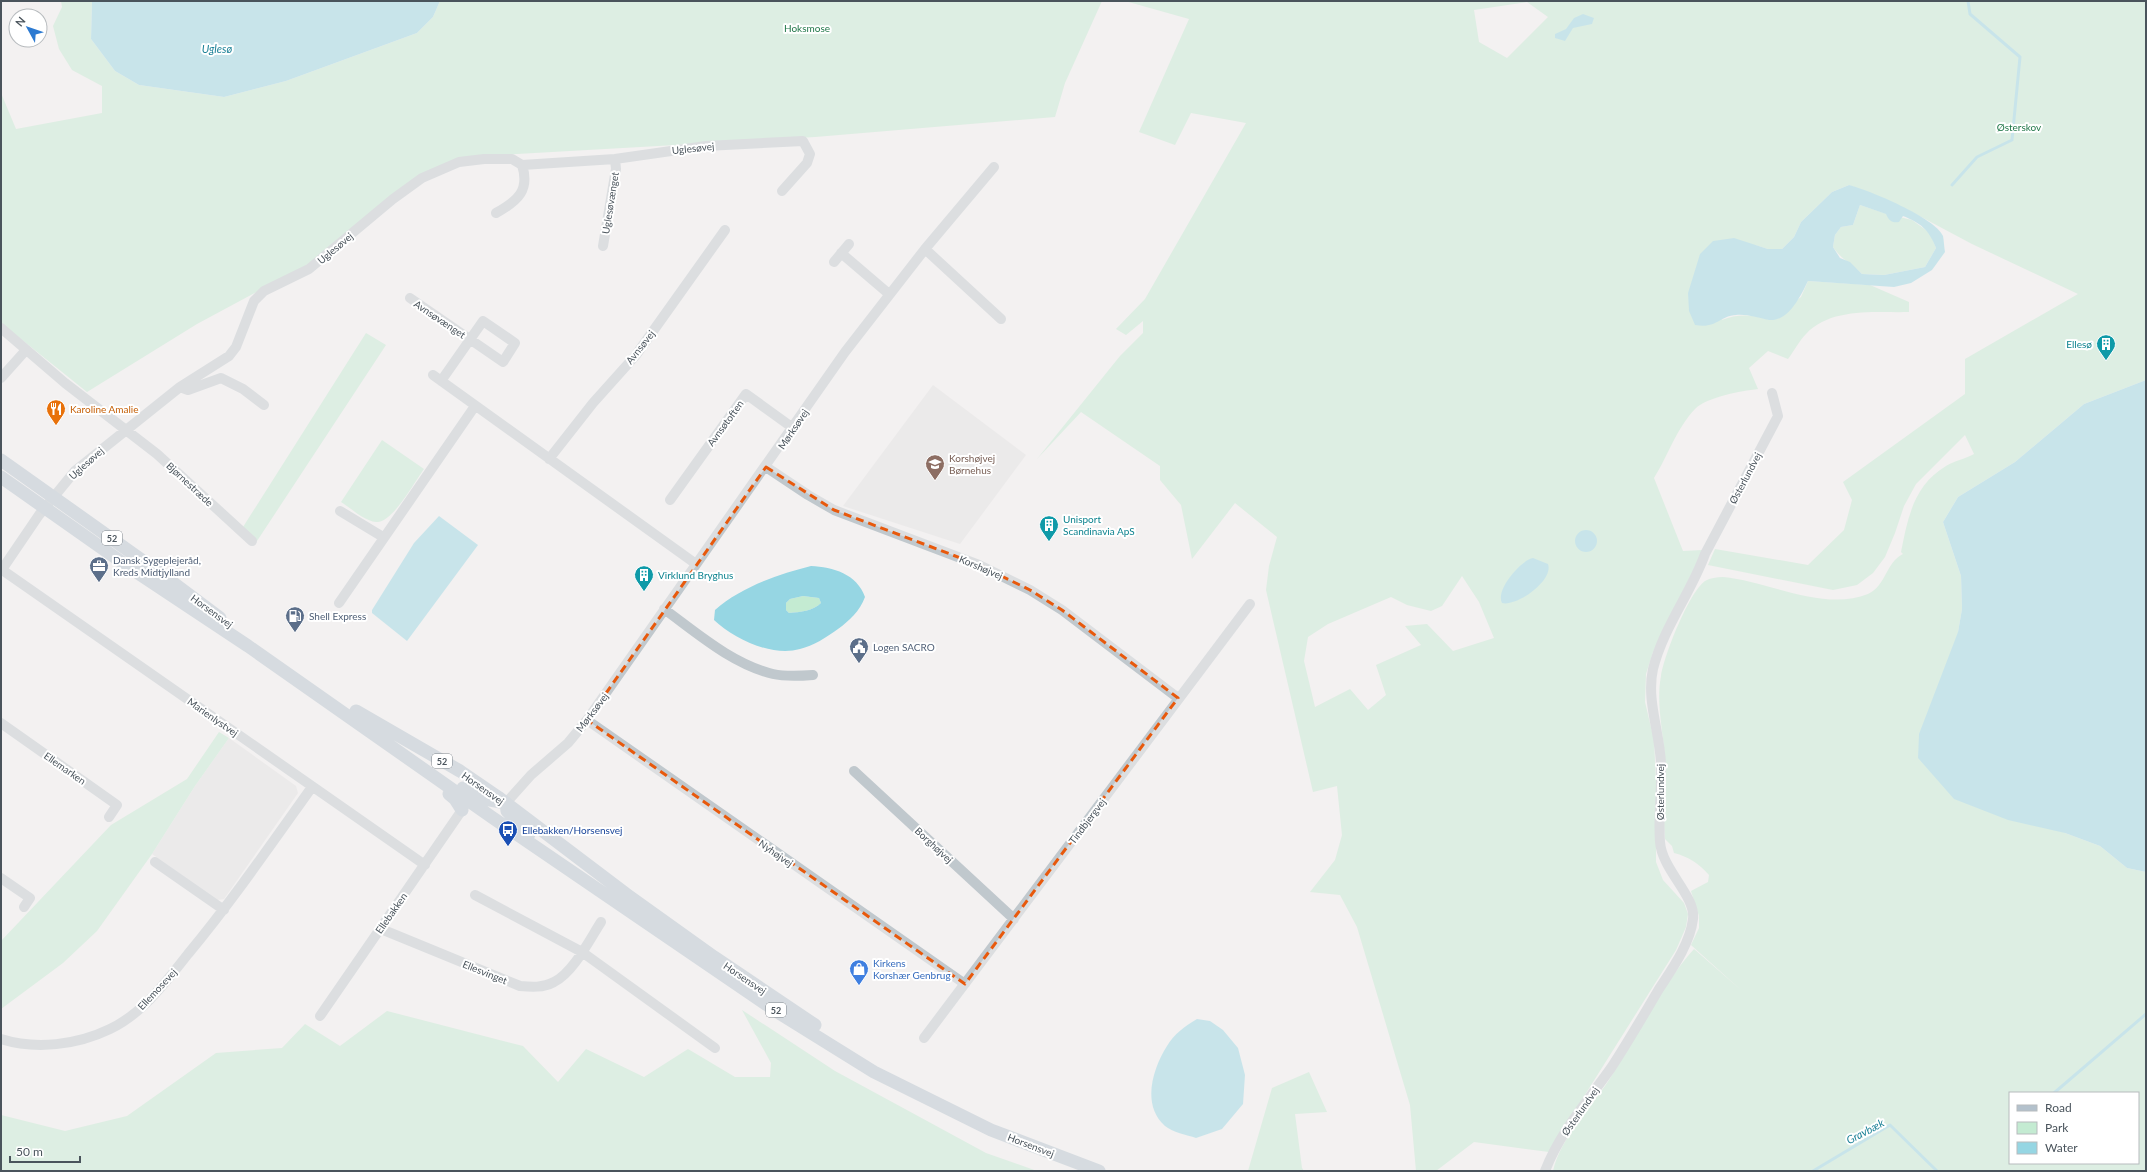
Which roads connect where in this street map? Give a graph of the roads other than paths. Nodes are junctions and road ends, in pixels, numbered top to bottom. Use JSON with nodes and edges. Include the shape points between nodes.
{"nodes":[{"id":1,"x":615,"y":159,"type":"junction"},
{"id":2,"x":522,"y":164,"type":"junction"},
{"id":3,"x":994,"y":168,"type":"dead end"},
{"id":4,"x":782,"y":192,"type":"dead end"},
{"id":5,"x":496,"y":213,"type":"dead end"},
{"id":6,"x":725,"y":230,"type":"dead end"},
{"id":7,"x":849,"y":244,"type":"dead end"},
{"id":8,"x":603,"y":246,"type":"dead end"},
{"id":9,"x":925,"y":249,"type":"junction"},
{"id":10,"x":841,"y":253,"type":"junction"},
{"id":11,"x":834,"y":262,"type":"dead end"},
{"id":12,"x":889,"y":294,"type":"junction"},
{"id":13,"x":410,"y":298,"type":"dead end"},
{"id":14,"x":1001,"y":319,"type":"dead end"},
{"id":15,"x":1,"y":328,"type":"edge"},
{"id":16,"x":26,"y":350,"type":"junction"},
{"id":17,"x":2,"y":375,"type":"edge"},
{"id":18,"x":180,"y":387,"type":"junction"},
{"id":19,"x":1772,"y":393,"type":"dead end"},
{"id":20,"x":264,"y":405,"type":"dead end"},
{"id":21,"x":475,"y":406,"type":"junction"},
{"id":22,"x":793,"y":428,"type":"junction"},
{"id":23,"x":126,"y":429,"type":"junction"},
{"id":24,"x":549,"y":459,"type":"junction"},
{"id":25,"x":1,"y":460,"type":"edge"},
{"id":26,"x":766,"y":467,"type":"junction"},
{"id":27,"x":1,"y":477,"type":"edge"},
{"id":28,"x":670,"y":500,"type":"dead end"},
{"id":29,"x":49,"y":502,"type":"junction"},
{"id":30,"x":340,"y":511,"type":"dead end"},
{"id":31,"x":383,"y":537,"type":"junction"},
{"id":32,"x":252,"y":541,"type":"dead end"},
{"id":33,"x":696,"y":564,"type":"junction"},
{"id":34,"x":1,"y":570,"type":"edge"},
{"id":35,"x":339,"y":603,"type":"dead end"},
{"id":36,"x":1250,"y":604,"type":"dead end"},
{"id":37,"x":664,"y":609,"type":"junction"},
{"id":38,"x":813,"y":675,"type":"dead end"},
{"id":39,"x":1178,"y":698,"type":"junction"},
{"id":40,"x":587,"y":720,"type":"junction"},
{"id":41,"x":1,"y":723,"type":"edge"},
{"id":42,"x":424,"y":769,"type":"junction"},
{"id":43,"x":854,"y":771,"type":"dead end"},
{"id":44,"x":312,"y":787,"type":"junction"},
{"id":45,"x":506,"y":803,"type":"junction"},
{"id":46,"x":462,"y":810,"type":"joint"},
{"id":47,"x":109,"y":817,"type":"dead end"},
{"id":48,"x":555,"y":860,"type":"junction"},
{"id":49,"x":154,"y":862,"type":"dead end"},
{"id":50,"x":425,"y":865,"type":"junction"},
{"id":51,"x":1,"y":878,"type":"edge"},
{"id":52,"x":475,"y":895,"type":"dead end"},
{"id":53,"x":24,"y":907,"type":"dead end"},
{"id":54,"x":224,"y":910,"type":"junction"},
{"id":55,"x":1014,"y":919,"type":"junction"},
{"id":56,"x":601,"y":922,"type":"dead end"},
{"id":57,"x":381,"y":929,"type":"junction"},
{"id":58,"x":582,"y":952,"type":"junction"},
{"id":59,"x":965,"y":984,"type":"junction"},
{"id":60,"x":320,"y":1016,"type":"dead end"},
{"id":61,"x":924,"y":1038,"type":"dead end"},
{"id":62,"x":1,"y":1039,"type":"edge"},
{"id":63,"x":715,"y":1048,"type":"dead end"},
{"id":64,"x":944,"y":1106,"type":"junction"},
{"id":65,"x":1099,"y":1171,"type":"edge"},
{"id":66,"x":1545,"y":1171,"type":"edge"}],
"edges":[{"from":1,"to":2,"type":"street","name":"Uglesøvej"},
{"from":1,"to":4,"type":"street","name":"Uglesøvej","via":[[706,146],[803,142],[810,154],[807,163]]},
{"from":1,"to":8,"type":"street","name":"Uglesøvænget","via":[[616,170]]},
{"from":2,"to":5,"type":"street","via":[[526,177],[521,194],[510,205]]},
{"from":2,"to":18,"type":"street","name":"Uglesøvej","via":[[512,159],[459,162],[422,178],[309,269],[264,291],[254,302],[236,347],[229,356]]},
{"from":3,"to":9,"type":"street","name":"Mørksøvej"},
{"from":6,"to":24,"type":"street","name":"Avnsøvej","via":[[636,355],[593,402]]},
{"from":7,"to":10,"type":"street"},
{"from":9,"to":12,"type":"street","name":"Mørksøvej"},
{"from":9,"to":14,"type":"street"},
{"from":10,"to":11,"type":"street"},
{"from":10,"to":12,"type":"street"},
{"from":12,"to":22,"type":"street","name":"Mørksøvej"},
{"from":13,"to":21,"type":"street","name":"Avnsøvænget","via":[[470,339],[437,378]]},
{"from":15,"to":16,"type":"street"},
{"from":16,"to":17,"type":"street"},
{"from":16,"to":23,"type":"street"},
{"from":18,"to":20,"type":"street","via":[[188,390],[221,378],[243,389]]},
{"from":18,"to":23,"type":"street","name":"Uglesøvej"},
{"from":19,"to":66,"type":"street","name":"Østerlundvej","via":[[1778,416],[1705,554],[1660,648],[1653,670],[1652,694],[1661,762],[1660,844],[1669,871],[1690,900],[1694,918],[1677,961],[1610,1068],[1571,1121]]},
{"from":21,"to":24,"type":"street"},
{"from":21,"to":31,"type":"street"},
{"from":22,"to":26,"type":"street","name":"Mørksøvej"},
{"from":22,"to":28,"type":"street","name":"Avnsøtoften","via":[[746,394]]},
{"from":23,"to":29,"type":"street","name":"Uglesøvej","via":[[75,471]]},
{"from":23,"to":32,"type":"street","name":"Bjørnestræde","via":[[158,454]]},
{"from":24,"to":33,"type":"street"},
{"from":25,"to":29,"type":"main road","name":"Horsensvej","number":"52"},
{"from":26,"to":33,"type":"street","name":"Mørksøvej"},
{"from":26,"to":39,"type":"street","name":"Korshøjvej","via":[[834,510],[979,565],[1030,590],[1062,610]]},
{"from":27,"to":29,"type":"main road","name":"Horsensvej","number":"52"},
{"from":29,"to":34,"type":"street","name":"Uglesøvej"},
{"from":29,"to":42,"type":"main road","name":"Horsensvej","number":"52"},
{"from":29,"to":45,"type":"main road","name":"Horsensvej","number":"52","via":[[304,678],[374,723],[460,771]]},
{"from":30,"to":31,"type":"street"},
{"from":31,"to":35,"type":"street"},
{"from":33,"to":37,"type":"street","name":"Mørksøvej"},
{"from":34,"to":44,"type":"street","name":"Marienlystvej"},
{"from":36,"to":39,"type":"street","name":"Tindbjergvej"},
{"from":37,"to":38,"type":"street","via":[[740,661],[773,674]]},
{"from":37,"to":40,"type":"street","name":"Mørksøvej"},
{"from":39,"to":55,"type":"street","name":"Tindbjergvej"},
{"from":40,"to":45,"type":"street","name":"Mørksøvej","via":[[568,743],[531,775]]},
{"from":40,"to":59,"type":"street","name":"Nyhøjvej"},
{"from":41,"to":47,"type":"street","name":"Ellemarken","via":[[117,805]]},
{"from":42,"to":45,"type":"main road","number":"52","via":[[440,774],[478,796]]},
{"from":42,"to":46,"type":"main road","number":"52","via":[[455,799]]},
{"from":42,"to":48,"type":"main road","name":"Horsensvej","number":"52"},
{"from":43,"to":55,"type":"street","name":"Borghøjvej"},
{"from":44,"to":50,"type":"street","name":"Marienlystvej"},
{"from":44,"to":54,"type":"street","name":"Ellemosevej"},
{"from":45,"to":48,"type":"main road","number":"52","via":[[507,812]]},
{"from":45,"to":64,"type":"main road","name":"Horsensvej","number":"52","via":[[714,957],[806,1019]]},
{"from":46,"to":50,"type":"street","name":"Ellebakken"},
{"from":48,"to":64,"type":"main road","name":"Horsensvej","number":"52","via":[[780,1013],[874,1072]]},
{"from":49,"to":54,"type":"street"},
{"from":50,"to":57,"type":"street","name":"Ellebakken"},
{"from":51,"to":53,"type":"street","via":[[30,898]]},
{"from":52,"to":58,"type":"street"},
{"from":54,"to":62,"type":"street","name":"Ellemosevej","via":[[139,1010],[110,1029],[73,1042],[41,1046],[12,1043]]},
{"from":55,"to":59,"type":"street","name":"Tindbjergvej"},
{"from":56,"to":58,"type":"street","name":"Ellesvinget"},
{"from":57,"to":58,"type":"street","name":"Ellesvinget","via":[[520,986],[538,987],[554,982],[566,973]]},
{"from":57,"to":60,"type":"street","name":"Ellebakken"},
{"from":58,"to":63,"type":"street"},
{"from":59,"to":61,"type":"street","name":"Tindbjergvej"},
{"from":64,"to":65,"type":"main road","name":"Horsensvej","number":"52","via":[[991,1130]]}]}
